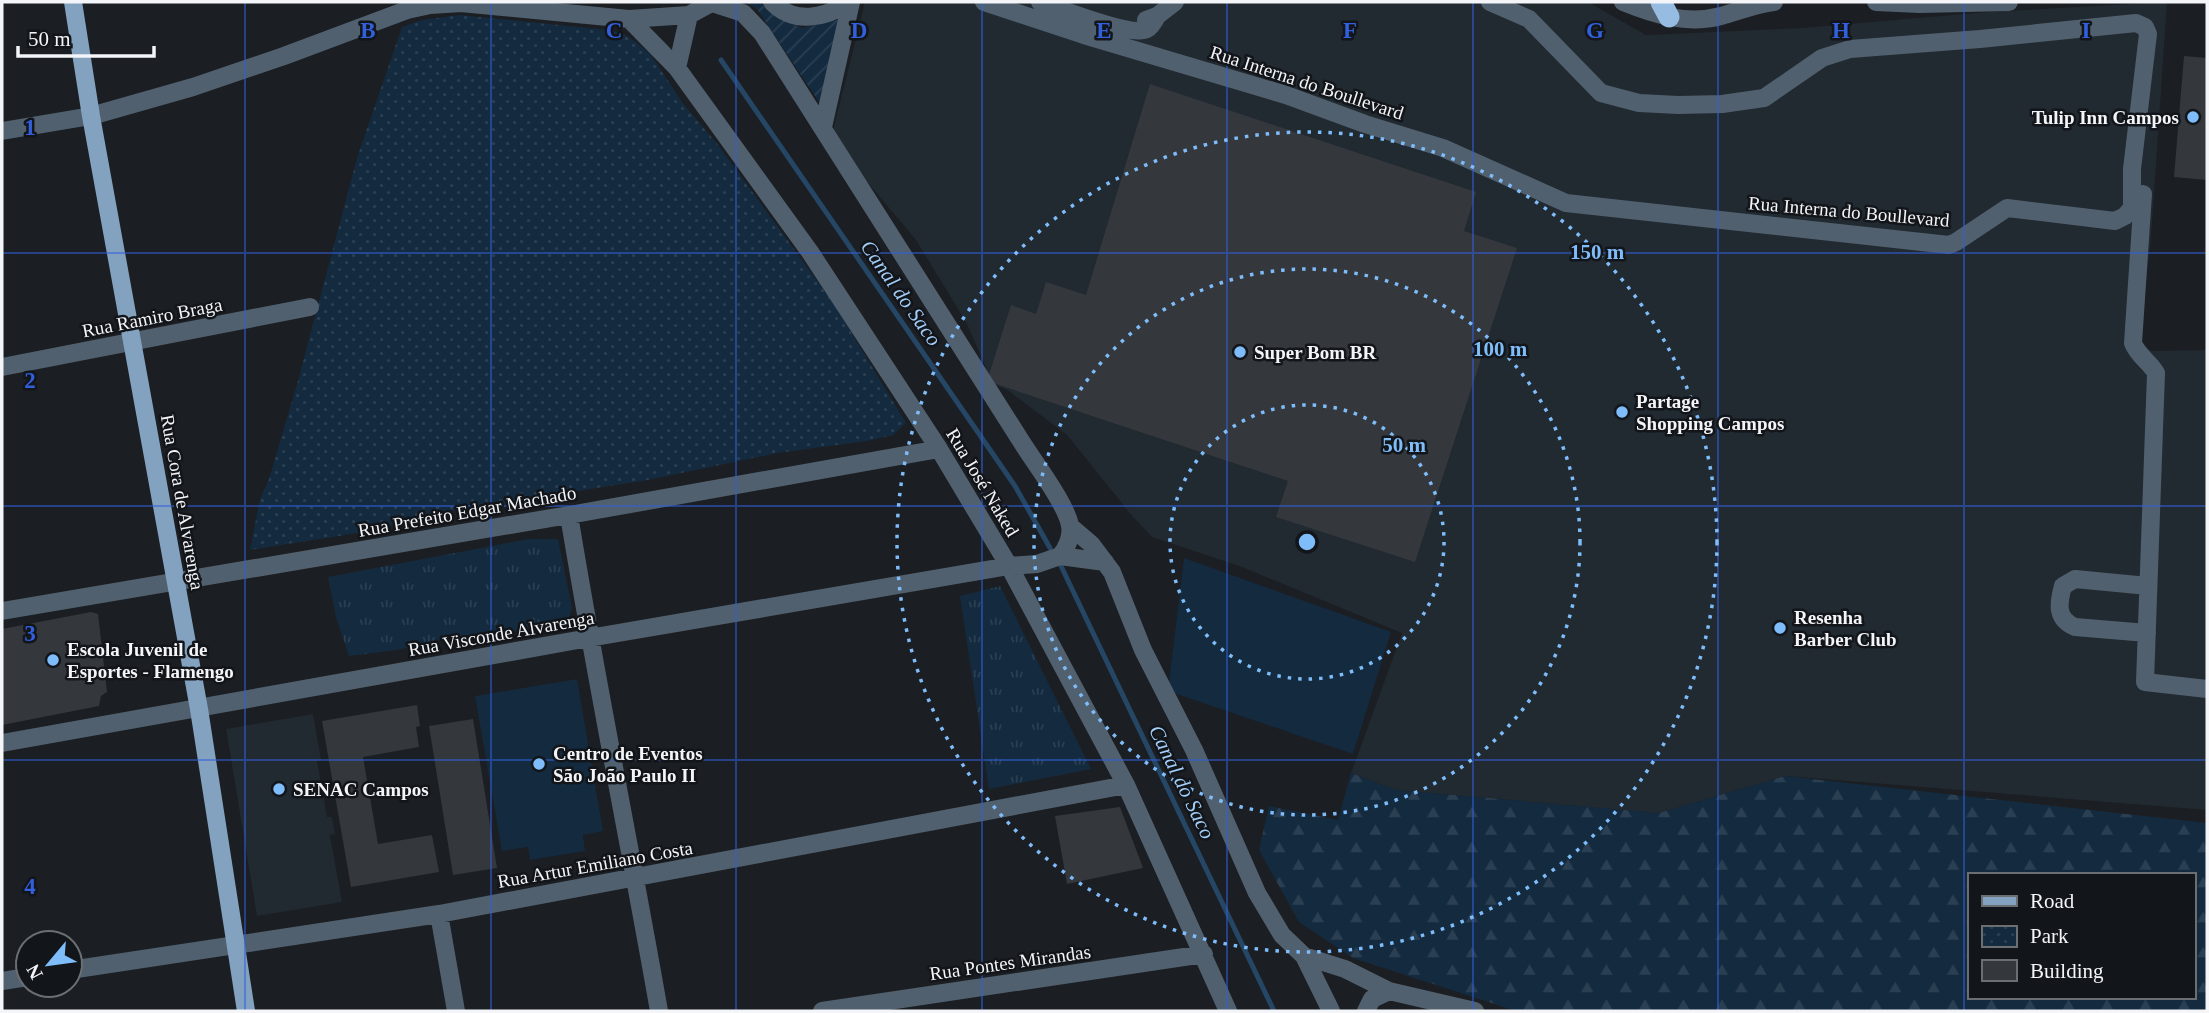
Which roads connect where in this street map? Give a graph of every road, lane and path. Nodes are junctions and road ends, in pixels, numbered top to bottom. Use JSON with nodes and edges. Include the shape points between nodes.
{"nodes":[{"id":1,"x":73,"y":2,"type":"edge"},
{"id":2,"x":713,"y":2,"type":"edge"},
{"id":3,"x":772,"y":2,"type":"edge"},
{"id":4,"x":850,"y":2,"type":"edge"},
{"id":5,"x":985,"y":2,"type":"edge"},
{"id":6,"x":1040,"y":2,"type":"edge"},
{"id":7,"x":1072,"y":2,"type":"edge"},
{"id":8,"x":1175,"y":2,"type":"edge"},
{"id":9,"x":1490,"y":2,"type":"edge"},
{"id":10,"x":1623,"y":2,"type":"edge"},
{"id":11,"x":1774,"y":2,"type":"edge"},
{"id":12,"x":1876,"y":2,"type":"edge"},
{"id":13,"x":2009,"y":2,"type":"edge"},
{"id":14,"x":1665,"y":9,"type":"edge"},
{"id":15,"x":689,"y":15,"type":"junction"},
{"id":16,"x":1157,"y":16,"type":"junction"},
{"id":17,"x":629,"y":19,"type":"junction"},
{"id":18,"x":677,"y":68,"type":"junction"},
{"id":19,"x":91,"y":116,"type":"junction"},
{"id":20,"x":823,"y":127,"type":"junction"},
{"id":21,"x":2,"y":131,"type":"edge"},
{"id":22,"x":2132,"y":169,"type":"junction"},
{"id":23,"x":2115,"y":221,"type":"junction"},
{"id":24,"x":2140,"y":248,"type":"junction"},
{"id":25,"x":310,"y":307,"type":"dead end"},
{"id":26,"x":134,"y":343,"type":"junction"},
{"id":27,"x":2,"y":367,"type":"edge"},
{"id":28,"x":939,"y":449,"type":"junction"},
{"id":29,"x":569,"y":515,"type":"junction"},
{"id":30,"x":1070,"y":526,"type":"junction"},
{"id":31,"x":1060,"y":556,"type":"junction"},
{"id":32,"x":1105,"y":562,"type":"junction"},
{"id":33,"x":1009,"y":566,"type":"junction"},
{"id":34,"x":176,"y":582,"type":"junction"},
{"id":35,"x":2148,"y":586,"type":"junction"},
{"id":36,"x":2,"y":611,"type":"edge"},
{"id":37,"x":2147,"y":633,"type":"junction"},
{"id":38,"x":589,"y":638,"type":"junction"},
{"id":39,"x":2207,"y":688,"type":"edge"},
{"id":40,"x":200,"y":709,"type":"junction"},
{"id":41,"x":2,"y":743,"type":"edge"},
{"id":42,"x":1126,"y":785,"type":"junction"},
{"id":43,"x":636,"y":878,"type":"junction"},
{"id":44,"x":439,"y":914,"type":"junction"},
{"id":45,"x":234,"y":944,"type":"junction"},
{"id":46,"x":1204,"y":954,"type":"junction"},
{"id":47,"x":1304,"y":956,"type":"junction"},
{"id":48,"x":84,"y":968,"type":"edge"},
{"id":49,"x":1389,"y":991,"type":"junction"},
{"id":50,"x":246,"y":1011,"type":"edge"},
{"id":51,"x":456,"y":1011,"type":"edge"},
{"id":52,"x":659,"y":1011,"type":"edge"},
{"id":53,"x":822,"y":1011,"type":"edge"},
{"id":54,"x":1228,"y":1011,"type":"edge"},
{"id":55,"x":1331,"y":1011,"type":"edge"},
{"id":56,"x":1366,"y":1011,"type":"edge"},
{"id":57,"x":1475,"y":1011,"type":"edge"}],
"edges":[{"from":1,"to":19,"type":"main road","name":"Rua Cora de Alvarenga"},
{"from":2,"to":15,"type":"street"},
{"from":2,"to":20,"type":"street","via":[[743,13],[762,33]]},
{"from":3,"to":4,"type":"street","via":[[807,17],[824,16]]},
{"from":4,"to":20,"type":"street"},
{"from":5,"to":23,"type":"street","name":"Rua Interna do Boullevard","via":[[1443,148],[1566,203],[1949,245],[2007,208]]},
{"from":6,"to":16,"type":"street","via":[[1137,32],[1148,29]]},
{"from":7,"to":16,"type":"street","via":[[1121,21],[1143,22]]},
{"from":8,"to":16,"type":"street"},
{"from":9,"to":22,"type":"street","via":[[1529,19],[1601,93],[1639,103],[1678,106],[1764,98],[1822,58],[1850,49],[2136,23],[2148,34]]},
{"from":10,"to":14,"type":"street"},
{"from":11,"to":14,"type":"street","via":[[1689,21]]},
{"from":12,"to":13,"type":"street"},
{"from":15,"to":17,"type":"street"},
{"from":15,"to":18,"type":"street"},
{"from":17,"to":18,"type":"street","name":"Rua José Naked"},
{"from":17,"to":19,"type":"street","via":[[461,3],[430,5],[193,87]]},
{"from":18,"to":28,"type":"street","name":"Rua José Naked","via":[[810,252]]},
{"from":19,"to":21,"type":"street"},
{"from":19,"to":26,"type":"main road","name":"Rua Cora de Alvarenga"},
{"from":20,"to":30,"type":"street"},
{"from":22,"to":23,"type":"street","via":[[2132,208]]},
{"from":22,"to":24,"type":"street","via":[[2140,169],[2144,176]]},
{"from":23,"to":24,"type":"street","via":[[2129,229]]},
{"from":24,"to":35,"type":"street","via":[[2133,343],[2156,373]]},
{"from":25,"to":26,"type":"street","name":"Rua Ramiro Braga"},
{"from":26,"to":27,"type":"street","name":"Rua Ramiro Braga"},
{"from":26,"to":34,"type":"main road","name":"Rua Cora de Alvarenga"},
{"from":28,"to":29,"type":"street","name":"Rua Prefeito Edgar Machado"},
{"from":28,"to":33,"type":"street","name":"Rua José Naked"},
{"from":29,"to":34,"type":"street","name":"Rua Prefeito Edgar Machado"},
{"from":29,"to":38,"type":"street"},
{"from":30,"to":31,"type":"street"},
{"from":30,"to":32,"type":"street"},
{"from":31,"to":32,"type":"street"},
{"from":31,"to":33,"type":"street","name":"Rua Visconde Alvarenga"},
{"from":32,"to":47,"type":"street","via":[[1257,893],[1282,934]]},
{"from":33,"to":38,"type":"street","name":"Rua Visconde Alvarenga"},
{"from":33,"to":42,"type":"street","name":"Rua José Naked"},
{"from":34,"to":36,"type":"street","name":"Rua Prefeito Edgar Machado"},
{"from":34,"to":40,"type":"main road","name":"Rua Cora de Alvarenga"},
{"from":35,"to":37,"type":"street"},
{"from":35,"to":37,"type":"street","via":[[2075,579],[2063,586],[2059,601],[2059,612],[2075,627]]},
{"from":37,"to":39,"type":"street","via":[[2145,682]]},
{"from":38,"to":40,"type":"street","name":"Rua Visconde Alvarenga"},
{"from":38,"to":43,"type":"street"},
{"from":40,"to":41,"type":"street","name":"Rua Visconde Alvarenga"},
{"from":40,"to":45,"type":"main road","name":"Rua Cora de Alvarenga"},
{"from":42,"to":43,"type":"street","name":"Rua Artur Emiliano Costa"},
{"from":42,"to":46,"type":"street","name":"Rua José Naked"},
{"from":43,"to":44,"type":"street","name":"Rua Artur Emiliano Costa"},
{"from":43,"to":52,"type":"street"},
{"from":44,"to":45,"type":"street","name":"Rua Artur Emiliano Costa"},
{"from":44,"to":51,"type":"street"},
{"from":45,"to":48,"type":"street","name":"Rua Artur Emiliano Costa"},
{"from":45,"to":50,"type":"main road","name":"Rua Cora de Alvarenga"},
{"from":46,"to":53,"type":"street","name":"Rua Pontes Mirandas"},
{"from":46,"to":54,"type":"street","name":"Rua José Naked"},
{"from":47,"to":49,"type":"street","via":[[1345,969]]},
{"from":47,"to":55,"type":"street"},
{"from":49,"to":56,"type":"street","via":[[1372,999]]},
{"from":49,"to":57,"type":"street"}]}
